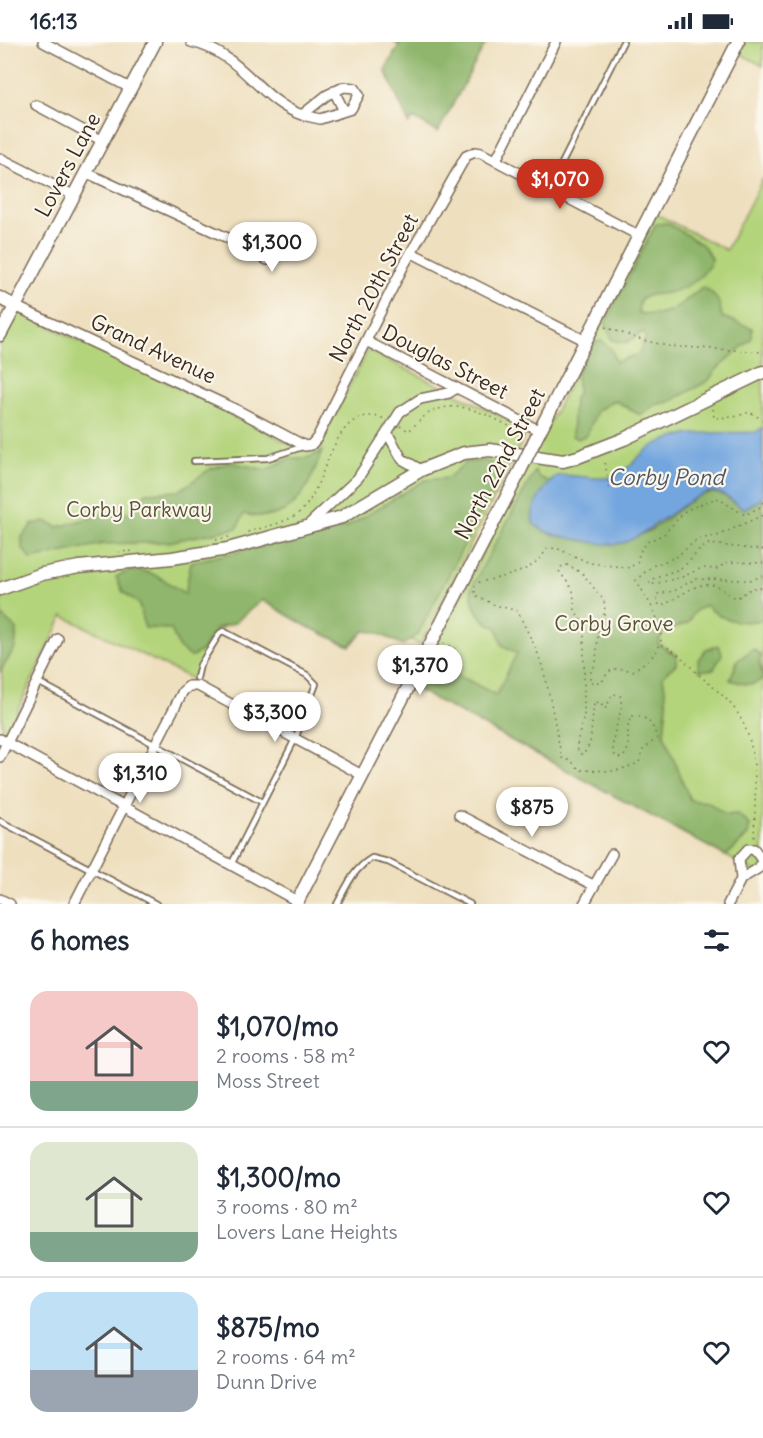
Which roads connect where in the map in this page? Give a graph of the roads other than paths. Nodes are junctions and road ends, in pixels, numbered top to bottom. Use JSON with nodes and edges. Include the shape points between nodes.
{"nodes":[{"id":1,"x":43,"y":42,"type":"edge"},
{"id":2,"x":155,"y":42,"type":"edge"},
{"id":3,"x":191,"y":42,"type":"edge"},
{"id":4,"x":556,"y":42,"type":"edge"},
{"id":5,"x":623,"y":42,"type":"edge"},
{"id":6,"x":738,"y":42,"type":"edge"},
{"id":7,"x":130,"y":88,"type":"junction"},
{"id":8,"x":334,"y":91,"type":"junction"},
{"id":9,"x":36,"y":105,"type":"dead end"},
{"id":10,"x":344,"y":111,"type":"junction"},
{"id":11,"x":302,"y":115,"type":"junction"},
{"id":12,"x":103,"y":141,"type":"junction"},
{"id":13,"x":0,"y":158,"type":"edge"},
{"id":14,"x":496,"y":160,"type":"junction"},
{"id":15,"x":87,"y":173,"type":"junction"},
{"id":16,"x":549,"y":189,"type":"junction"},
{"id":17,"x":75,"y":196,"type":"junction"},
{"id":18,"x":638,"y":235,"type":"junction"},
{"id":19,"x":245,"y":246,"type":"dead end"},
{"id":20,"x":412,"y":253,"type":"junction"},
{"id":21,"x":0,"y":298,"type":"edge"},
{"id":22,"x":15,"y":306,"type":"junction"},
{"id":23,"x":0,"y":335,"type":"edge"},
{"id":24,"x":586,"y":340,"type":"junction"},
{"id":25,"x":366,"y":341,"type":"junction"},
{"id":26,"x":763,"y":372,"type":"edge"},
{"id":27,"x":457,"y":388,"type":"junction"},
{"id":28,"x":388,"y":434,"type":"junction"},
{"id":29,"x":537,"y":437,"type":"junction"},
{"id":30,"x":305,"y":446,"type":"junction"},
{"id":31,"x":194,"y":461,"type":"dead end"},
{"id":32,"x":421,"y":470,"type":"junction"},
{"id":33,"x":305,"y":528,"type":"junction"},
{"id":34,"x":0,"y":589,"type":"edge"},
{"id":35,"x":58,"y":639,"type":"dead end"},
{"id":36,"x":197,"y":678,"type":"dead end"},
{"id":37,"x":38,"y":682,"type":"junction"},
{"id":38,"x":295,"y":739,"type":"junction"},
{"id":39,"x":4,"y":741,"type":"edge"},
{"id":40,"x":155,"y":744,"type":"junction"},
{"id":41,"x":0,"y":757,"type":"edge"},
{"id":42,"x":362,"y":776,"type":"junction"},
{"id":43,"x":262,"y":802,"type":"junction"},
{"id":44,"x":124,"y":805,"type":"junction"},
{"id":45,"x":459,"y":815,"type":"dead end"},
{"id":46,"x":0,"y":820,"type":"edge"},
{"id":47,"x":612,"y":854,"type":"dead end"},
{"id":48,"x":231,"y":865,"type":"junction"},
{"id":49,"x":92,"y":868,"type":"junction"},
{"id":50,"x":741,"y":879,"type":"junction"},
{"id":51,"x":593,"y":885,"type":"junction"},
{"id":52,"x":0,"y":899,"type":"edge"},
{"id":53,"x":296,"y":902,"type":"edge"},
{"id":54,"x":10,"y":904,"type":"edge"},
{"id":55,"x":74,"y":904,"type":"edge"},
{"id":56,"x":156,"y":904,"type":"edge"},
{"id":57,"x":337,"y":904,"type":"edge"},
{"id":58,"x":470,"y":904,"type":"edge"},
{"id":59,"x":584,"y":904,"type":"edge"},
{"id":60,"x":728,"y":904,"type":"edge"}],
"edges":[{"from":1,"to":7,"type":"street"},
{"from":2,"to":7,"type":"street","name":"Lovers Lane"},
{"from":3,"to":11,"type":"street","via":[[230,58],[289,109]]},
{"from":4,"to":14,"type":"street"},
{"from":5,"to":16,"type":"lane"},
{"from":6,"to":18,"type":"street","name":"North 22nd Street"},
{"from":7,"to":12,"type":"street","name":"Lovers Lane"},
{"from":8,"to":10,"type":"street"},
{"from":8,"to":10,"type":"street","via":[[350,87],[357,90],[359,99]]},
{"from":8,"to":11,"type":"street"},
{"from":9,"to":12,"type":"street"},
{"from":10,"to":11,"type":"street","via":[[320,119]]},
{"from":12,"to":15,"type":"street","name":"Lovers Lane"},
{"from":13,"to":17,"type":"street"},
{"from":14,"to":16,"type":"street","name":"North 20th Street"},
{"from":14,"to":20,"type":"street","name":"North 20th Street","via":[[475,152],[466,156]]},
{"from":15,"to":17,"type":"street","name":"Lovers Lane"},
{"from":15,"to":19,"type":"street"},
{"from":16,"to":18,"type":"street","name":"North 20th Street"},
{"from":17,"to":22,"type":"street","name":"Lovers Lane"},
{"from":18,"to":24,"type":"street","name":"North 22nd Street"},
{"from":20,"to":24,"type":"street"},
{"from":20,"to":25,"type":"street","name":"North 20th Street"},
{"from":21,"to":22,"type":"street","name":"Grand Avenue"},
{"from":22,"to":23,"type":"street","name":"Lovers Lane"},
{"from":22,"to":30,"type":"street","name":"Grand Avenue"},
{"from":24,"to":29,"type":"street","name":"North 22nd Street"},
{"from":25,"to":27,"type":"street","name":"Douglas Street"},
{"from":25,"to":30,"type":"street","name":"North 20th Street","via":[[317,438]]},
{"from":26,"to":32,"type":"street","via":[[578,457],[553,460],[490,450],[464,453]]},
{"from":27,"to":28,"type":"street","via":[[409,405]]},
{"from":27,"to":29,"type":"street","name":"Douglas Street"},
{"from":28,"to":32,"type":"street","via":[[402,459]]},
{"from":28,"to":33,"type":"street","via":[[358,478]]},
{"from":29,"to":42,"type":"street","name":"North 22nd Street","bridge":true},
{"from":30,"to":31,"type":"lane","via":[[268,458]]},
{"from":32,"to":33,"type":"street","via":[[342,517]]},
{"from":33,"to":34,"type":"street","via":[[228,549],[42,574]]},
{"from":35,"to":37,"type":"street"},
{"from":36,"to":38,"type":"lane","via":[[200,664],[224,631],[307,675],[316,684]]},
{"from":37,"to":39,"type":"street"},
{"from":37,"to":40,"type":"lane"},
{"from":38,"to":40,"type":"street","via":[[198,686],[189,686]]},
{"from":38,"to":42,"type":"street"},
{"from":38,"to":43,"type":"lane"},
{"from":39,"to":41,"type":"street"},
{"from":39,"to":44,"type":"street"},
{"from":40,"to":43,"type":"lane"},
{"from":40,"to":44,"type":"street"},
{"from":42,"to":53,"type":"street","name":"North 22nd Street"},
{"from":43,"to":48,"type":"lane"},
{"from":44,"to":48,"type":"street"},
{"from":44,"to":49,"type":"street"},
{"from":45,"to":51,"type":"street"},
{"from":46,"to":49,"type":"lane"},
{"from":47,"to":51,"type":"street"},
{"from":48,"to":53,"type":"street"},
{"from":49,"to":55,"type":"street"},
{"from":49,"to":56,"type":"lane"},
{"from":50,"to":50,"type":"street","via":[[759,868],[762,860],[754,849],[748,849],[739,859]]},
{"from":50,"to":60,"type":"street"},
{"from":51,"to":59,"type":"street"},
{"from":52,"to":54,"type":"street"},
{"from":57,"to":58,"type":"lane","via":[[353,873],[372,858],[388,862]]}]}
